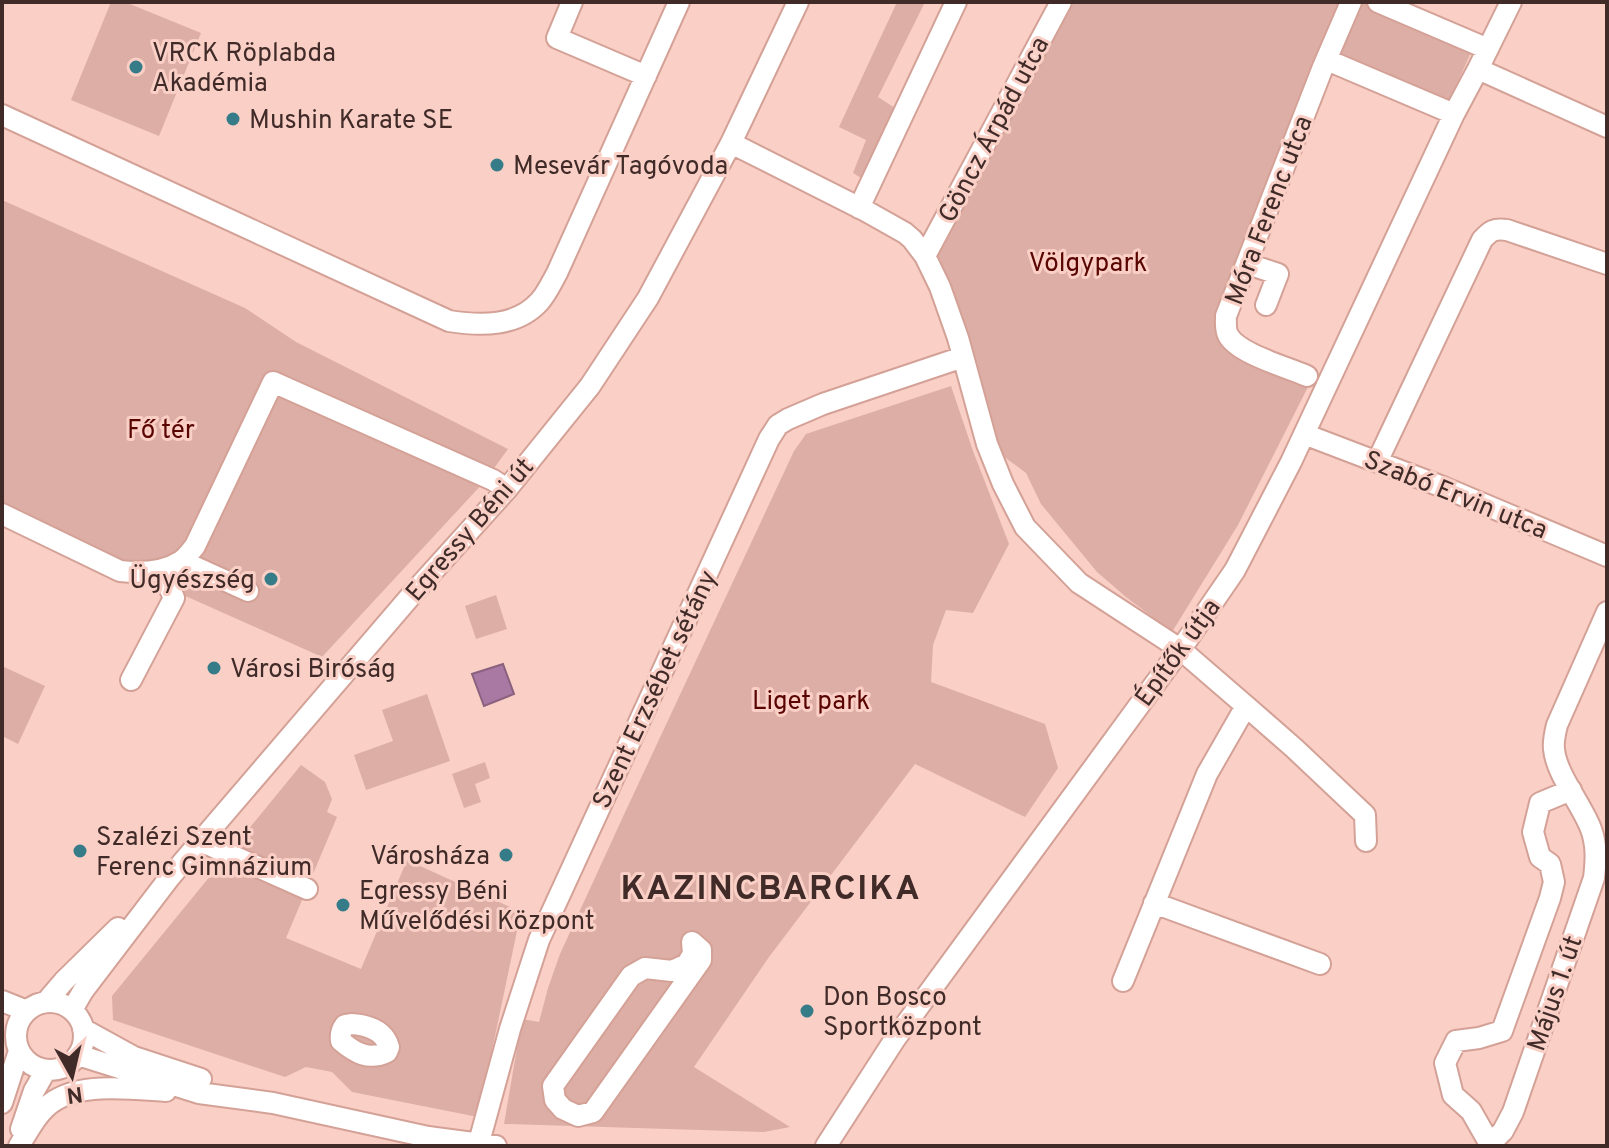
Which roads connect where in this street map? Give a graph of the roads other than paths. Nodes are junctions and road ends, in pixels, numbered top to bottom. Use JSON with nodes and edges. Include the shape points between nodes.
{"nodes":[{"id":1,"x":572,"y":2,"type":"edge"},
{"id":2,"x":679,"y":2,"type":"edge"},
{"id":3,"x":798,"y":2,"type":"edge"},
{"id":4,"x":956,"y":2,"type":"edge"},
{"id":5,"x":1061,"y":2,"type":"edge"},
{"id":6,"x":1351,"y":2,"type":"edge"},
{"id":7,"x":1378,"y":2,"type":"edge"},
{"id":8,"x":1511,"y":2,"type":"edge"},
{"id":9,"x":1488,"y":49,"type":"junction"},
{"id":10,"x":1327,"y":60,"type":"junction"},
{"id":11,"x":1478,"y":69,"type":"junction"},
{"id":12,"x":646,"y":76,"type":"junction"},
{"id":13,"x":1454,"y":114,"type":"junction"},
{"id":14,"x":2,"y":115,"type":"edge"},
{"id":15,"x":1607,"y":127,"type":"edge"},
{"id":16,"x":731,"y":143,"type":"junction"},
{"id":17,"x":859,"y":208,"type":"junction"},
{"id":18,"x":925,"y":256,"type":"junction"},
{"id":19,"x":1248,"y":264,"type":"junction"},
{"id":20,"x":1607,"y":264,"type":"edge"},
{"id":21,"x":1266,"y":305,"type":"dead end"},
{"id":22,"x":963,"y":357,"type":"junction"},
{"id":23,"x":1307,"y":376,"type":"dead end"},
{"id":24,"x":1304,"y":434,"type":"junction"},
{"id":25,"x":1377,"y":462,"type":"junction"},
{"id":26,"x":507,"y":489,"type":"junction"},
{"id":27,"x":2,"y":514,"type":"edge"},
{"id":28,"x":1607,"y":556,"type":"edge"},
{"id":29,"x":182,"y":561,"type":"junction"},
{"id":30,"x":161,"y":570,"type":"junction"},
{"id":31,"x":248,"y":591,"type":"dead end"},
{"id":32,"x":1607,"y":612,"type":"edge"},
{"id":33,"x":1180,"y":649,"type":"junction"},
{"id":34,"x":131,"y":680,"type":"dead end"},
{"id":35,"x":1246,"y":706,"type":"junction"},
{"id":36,"x":1571,"y":790,"type":"junction"},
{"id":37,"x":200,"y":841,"type":"junction"},
{"id":38,"x":1366,"y":841,"type":"dead end"},
{"id":39,"x":1600,"y":843,"type":"edge"},
{"id":40,"x":170,"y":877,"type":"junction"},
{"id":41,"x":307,"y":889,"type":"dead end"},
{"id":42,"x":1154,"y":903,"type":"junction"},
{"id":43,"x":692,"y":942,"type":"joint"},
{"id":44,"x":1320,"y":964,"type":"dead end"},
{"id":45,"x":1123,"y":981,"type":"dead end"},
{"id":46,"x":2,"y":1001,"type":"edge"},
{"id":47,"x":46,"y":1002,"type":"junction"},
{"id":48,"x":72,"y":1010,"type":"junction"},
{"id":49,"x":27,"y":1011,"type":"junction"},
{"id":50,"x":83,"y":1029,"type":"junction"},
{"id":51,"x":12,"y":1041,"type":"edge"},
{"id":52,"x":78,"y":1055,"type":"junction"},
{"id":53,"x":46,"y":1070,"type":"junction"},
{"id":54,"x":199,"y":1093,"type":"junction"},
{"id":55,"x":2,"y":1103,"type":"edge"},
{"id":56,"x":273,"y":1103,"type":"junction"},
{"id":57,"x":17,"y":1146,"type":"edge"},
{"id":58,"x":484,"y":1146,"type":"edge"},
{"id":59,"x":826,"y":1146,"type":"edge"},
{"id":60,"x":1490,"y":1146,"type":"edge"}],
"edges":[{"from":1,"to":12,"type":"street","via":[[557,38]]},
{"from":2,"to":12,"type":"street"},
{"from":3,"to":16,"type":"street","name":"Egressy Béni út"},
{"from":4,"to":17,"type":"street"},
{"from":5,"to":18,"type":"street","name":"Göncz Árpád utca"},
{"from":6,"to":10,"type":"street","name":"Móra Ferenc utca"},
{"from":7,"to":9,"type":"street"},
{"from":8,"to":9,"type":"street","name":"Építők útja"},
{"from":9,"to":11,"type":"street","name":"Építők útja"},
{"from":10,"to":13,"type":"street"},
{"from":10,"to":19,"type":"street","name":"Móra Ferenc utca"},
{"from":11,"to":13,"type":"street","name":"Építők útja"},
{"from":11,"to":15,"type":"street"},
{"from":12,"to":14,"type":"street","via":[[549,288],[528,312],[497,323],[449,321]]},
{"from":13,"to":24,"type":"street","name":"Építők útja"},
{"from":16,"to":17,"type":"street"},
{"from":16,"to":26,"type":"street","name":"Egressy Béni út","via":[[626,333]]},
{"from":17,"to":18,"type":"street","via":[[905,233]]},
{"from":18,"to":22,"type":"street"},
{"from":19,"to":21,"type":"street","via":[[1278,274]]},
{"from":19,"to":23,"type":"street","name":"Móra Ferenc utca","via":[[1226,316],[1226,331],[1245,350]]},
{"from":20,"to":25,"type":"street","via":[[1507,230],[1490,231]]},
{"from":22,"to":33,"type":"street","via":[[987,444],[1025,527],[1079,583]]},
{"from":22,"to":58,"type":"street","name":"Szent Erzsébet sétány","via":[[823,404],[778,425],[539,940],[510,1029]]},
{"from":24,"to":25,"type":"street","name":"Szabó Ervin utca"},
{"from":24,"to":33,"type":"street","name":"Építők útja","via":[[1235,570]]},
{"from":25,"to":28,"type":"street","name":"Szabó Ervin utca"},
{"from":26,"to":29,"type":"street","via":[[273,382],[195,546]]},
{"from":26,"to":37,"type":"street","name":"Egressy Béni út"},
{"from":27,"to":30,"type":"street","via":[[120,571]]},
{"from":29,"to":30,"type":"street"},
{"from":29,"to":31,"type":"street"},
{"from":30,"to":34,"type":"street","via":[[174,598]]},
{"from":32,"to":36,"type":"street","name":"Május 1. út","via":[[1557,725],[1554,752]]},
{"from":33,"to":35,"type":"street"},
{"from":33,"to":59,"type":"street","name":"Építők útja","via":[[895,1039]]},
{"from":35,"to":38,"type":"street","via":[[1365,815]]},
{"from":35,"to":42,"type":"street","via":[[1207,774]]},
{"from":36,"to":39,"type":"street","name":"Május 1. út"},
{"from":36,"to":60,"type":"street","via":[[1540,803],[1533,832],[1554,882],[1502,1031],[1456,1041],[1445,1063],[1453,1095],[1471,1111]]},
{"from":37,"to":40,"type":"street","name":"Egressy Béni út"},
{"from":37,"to":41,"type":"street"},
{"from":39,"to":60,"type":"street","name":"Május 1. út","via":[[1594,878],[1513,1112]]},
{"from":40,"to":47,"type":"street"},
{"from":40,"to":48,"type":"street","name":"Egressy Béni út"},
{"from":42,"to":44,"type":"street"},
{"from":42,"to":45,"type":"street"},
{"from":43,"to":43,"type":"street","via":[[687,964],[672,971],[645,968],[631,976],[553,1086],[563,1109],[578,1116],[593,1112],[701,960],[701,950]]},
{"from":46,"to":49,"type":"street"},
{"from":47,"to":48,"type":"street"},
{"from":47,"to":49,"type":"street"},
{"from":48,"to":50,"type":"street"},
{"from":49,"to":51,"type":"street"},
{"from":50,"to":52,"type":"street"},
{"from":50,"to":56,"type":"street","via":[[134,1057]]},
{"from":51,"to":53,"type":"street","via":[[25,1060]]},
{"from":51,"to":55,"type":"street"},
{"from":52,"to":53,"type":"street","via":[[67,1066]]},
{"from":52,"to":54,"type":"street"},
{"from":53,"to":57,"type":"street"},
{"from":54,"to":56,"type":"street"},
{"from":54,"to":57,"type":"street","via":[[118,1088],[69,1093],[52,1102]]},
{"from":56,"to":58,"type":"street"}]}
